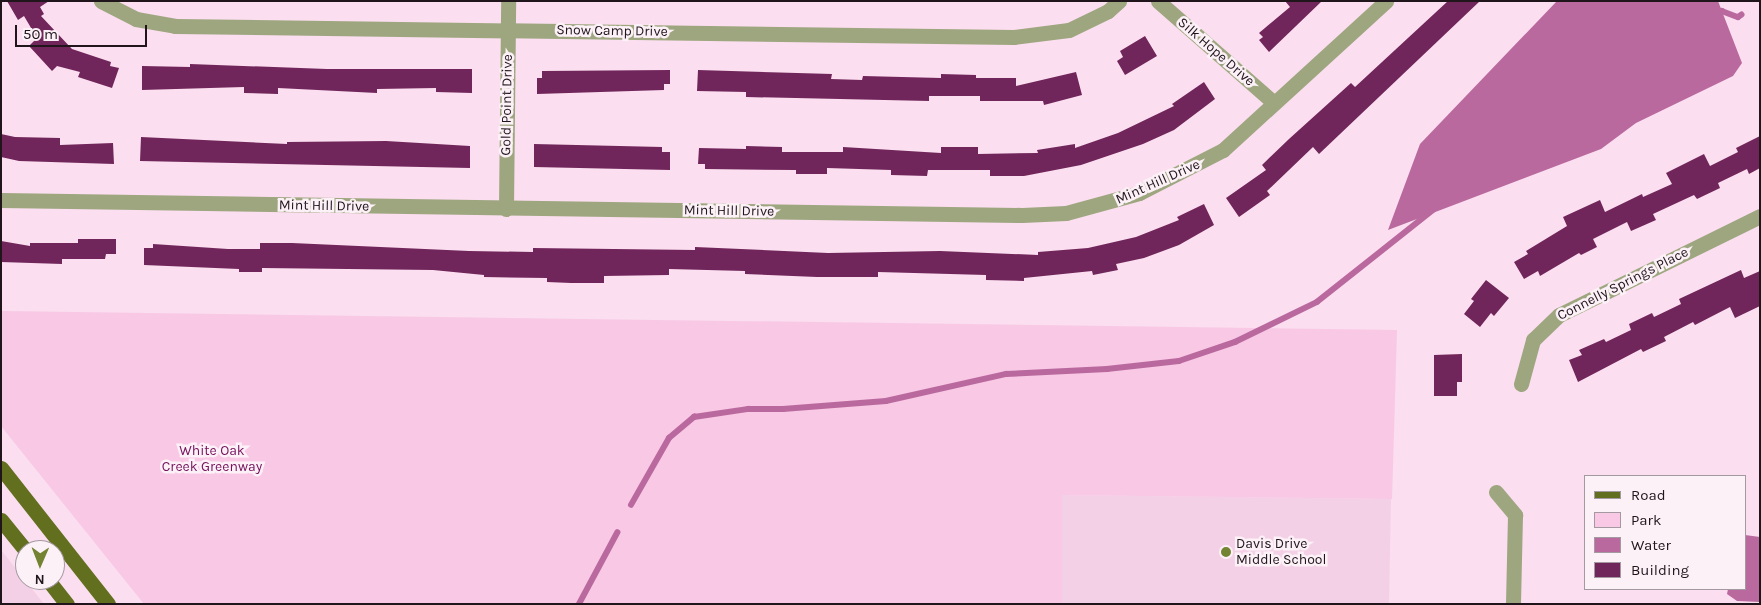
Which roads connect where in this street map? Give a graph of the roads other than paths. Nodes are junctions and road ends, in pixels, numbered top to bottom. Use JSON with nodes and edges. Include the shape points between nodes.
{"nodes":[{"id":1,"x":102,"y":1,"type":"edge"},
{"id":2,"x":508,"y":1,"type":"edge"},
{"id":3,"x":1119,"y":1,"type":"edge"},
{"id":4,"x":1158,"y":1,"type":"edge"},
{"id":5,"x":1386,"y":1,"type":"edge"},
{"id":6,"x":508,"y":30,"type":"junction"},
{"id":7,"x":1274,"y":103,"type":"junction"},
{"id":8,"x":1,"y":200,"type":"edge"},
{"id":9,"x":506,"y":208,"type":"junction"},
{"id":10,"x":1760,"y":216,"type":"edge"},
{"id":11,"x":1521,"y":384,"type":"dead end"},
{"id":12,"x":1,"y":468,"type":"edge"},
{"id":13,"x":1496,"y":492,"type":"dead end"},
{"id":14,"x":1,"y":520,"type":"edge"},
{"id":15,"x":17,"y":540,"type":"edge"},
{"id":16,"x":56,"y":590,"type":"edge"},
{"id":17,"x":66,"y":604,"type":"edge"},
{"id":18,"x":108,"y":604,"type":"edge"},
{"id":19,"x":1513,"y":604,"type":"edge"}],
"edges":[{"from":1,"to":6,"type":"street","name":"Snow Camp Drive","via":[[136,19],[175,26]]},
{"from":2,"to":6,"type":"street","name":"Gold Point Drive"},
{"from":3,"to":6,"type":"street","name":"Snow Camp Drive","via":[[1108,11],[1069,30],[1014,37]]},
{"from":4,"to":7,"type":"street","name":"Silk Hope Drive"},
{"from":5,"to":7,"type":"street","name":"Mint Hill Drive"},
{"from":6,"to":9,"type":"street","name":"Gold Point Drive"},
{"from":7,"to":9,"type":"street","name":"Mint Hill Drive","via":[[1223,150],[1186,172],[1139,193],[1066,213]]},
{"from":8,"to":9,"type":"street","name":"Mint Hill Drive"},
{"from":10,"to":11,"type":"street","name":"Connelly Springs Place","via":[[1559,315],[1533,340]]},
{"from":12,"to":18,"type":"main road"},
{"from":13,"to":19,"type":"street","via":[[1515,515]]},
{"from":14,"to":15,"type":"main road"},
{"from":16,"to":17,"type":"main road"}]}
